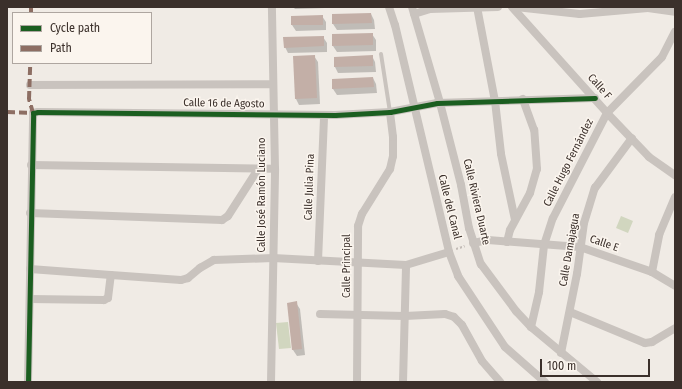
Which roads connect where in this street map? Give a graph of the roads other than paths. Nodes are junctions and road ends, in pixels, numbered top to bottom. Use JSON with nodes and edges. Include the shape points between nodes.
{"nodes":[{"id":1,"x":272,"y":7,"type":"edge"},
{"id":2,"x":389,"y":7,"type":"edge"},
{"id":3,"x":477,"y":7,"type":"edge"},
{"id":4,"x":498,"y":7,"type":"edge"},
{"id":5,"x":512,"y":7,"type":"edge"},
{"id":6,"x":516,"y":7,"type":"edge"},
{"id":7,"x":550,"y":9,"type":"edge"},
{"id":8,"x":626,"y":9,"type":"edge"},
{"id":9,"x":413,"y":10,"type":"edge"},
{"id":10,"x":675,"y":12,"type":"edge"},
{"id":11,"x":675,"y":32,"type":"edge"},
{"id":12,"x":381,"y":54,"type":"dead end"},
{"id":13,"x":272,"y":84,"type":"junction"},
{"id":14,"x":30,"y":85,"type":"dead end"},
{"id":15,"x":595,"y":98,"type":"junction"},
{"id":16,"x":523,"y":99,"type":"junction"},
{"id":17,"x":495,"y":101,"type":"junction"},
{"id":18,"x":438,"y":103,"type":"junction"},
{"id":19,"x":416,"y":107,"type":"junction"},
{"id":20,"x":390,"y":112,"type":"junction"},
{"id":21,"x":607,"y":113,"type":"junction"},
{"id":22,"x":273,"y":114,"type":"junction"},
{"id":23,"x":324,"y":115,"type":"junction"},
{"id":24,"x":632,"y":138,"type":"junction"},
{"id":25,"x":31,"y":165,"type":"junction"},
{"id":26,"x":258,"y":169,"type":"junction"},
{"id":27,"x":275,"y":169,"type":"junction"},
{"id":28,"x":675,"y":175,"type":"edge"},
{"id":29,"x":675,"y":197,"type":"edge"},
{"id":30,"x":30,"y":213,"type":"junction"},
{"id":31,"x":515,"y":220,"type":"junction"},
{"id":32,"x":507,"y":242,"type":"junction"},
{"id":33,"x":471,"y":244,"type":"junction"},
{"id":34,"x":544,"y":245,"type":"junction"},
{"id":35,"x":580,"y":247,"type":"junction"},
{"id":36,"x":451,"y":252,"type":"junction"},
{"id":37,"x":273,"y":258,"type":"junction"},
{"id":38,"x":318,"y":261,"type":"junction"},
{"id":39,"x":357,"y":262,"type":"junction"},
{"id":40,"x":406,"y":265,"type":"junction"},
{"id":41,"x":30,"y":269,"type":"junction"},
{"id":42,"x":652,"y":272,"type":"junction"},
{"id":43,"x":111,"y":275,"type":"junction"},
{"id":44,"x":675,"y":286,"type":"edge"},
{"id":45,"x":30,"y":299,"type":"junction"},
{"id":46,"x":570,"y":312,"type":"junction"},
{"id":47,"x":320,"y":314,"type":"dead end"},
{"id":48,"x":358,"y":314,"type":"junction"},
{"id":49,"x":405,"y":316,"type":"junction"},
{"id":50,"x":531,"y":327,"type":"junction"},
{"id":51,"x":675,"y":328,"type":"edge"},
{"id":52,"x":561,"y":353,"type":"junction"},
{"id":53,"x":28,"y":382,"type":"edge"},
{"id":54,"x":272,"y":382,"type":"edge"},
{"id":55,"x":357,"y":382,"type":"edge"},
{"id":56,"x":403,"y":382,"type":"edge"},
{"id":57,"x":500,"y":382,"type":"edge"},
{"id":58,"x":545,"y":382,"type":"edge"},
{"id":59,"x":598,"y":382,"type":"edge"}],
"edges":[{"from":1,"to":13,"type":"street","name":"Calle José Ramón Luciano"},
{"from":2,"to":19,"type":"street","name":"Calle del Canal"},
{"from":3,"to":4,"type":"street"},
{"from":3,"to":9,"type":"street"},
{"from":3,"to":17,"type":"street"},
{"from":5,"to":15,"type":"street","name":"Calle F"},
{"from":6,"to":7,"type":"street"},
{"from":7,"to":8,"type":"street","via":[[580,14]]},
{"from":8,"to":10,"type":"street","via":[[648,8]]},
{"from":9,"to":18,"type":"street","name":"Calle Riviera Duarte"},
{"from":11,"to":21,"type":"street","name":"Calle Hugo Fernández","via":[[662,57]]},
{"from":12,"to":20,"type":"lane"},
{"from":13,"to":14,"type":"street"},
{"from":13,"to":22,"type":"street","name":"Calle José Ramón Luciano"},
{"from":15,"to":16,"type":"street","name":"Calle 16 de Agosto"},
{"from":15,"to":21,"type":"street","name":"Calle F"},
{"from":16,"to":17,"type":"street","name":"Calle 16 de Agosto"},
{"from":16,"to":31,"type":"street","via":[[534,130],[537,169],[530,193]]},
{"from":17,"to":18,"type":"street","name":"Calle 16 de Agosto"},
{"from":17,"to":31,"type":"street","via":[[501,154]]},
{"from":18,"to":19,"type":"street","name":"Calle 16 de Agosto"},
{"from":18,"to":33,"type":"street","name":"Calle Riviera Duarte"},
{"from":19,"to":20,"type":"street","name":"Calle 16 de Agosto"},
{"from":19,"to":36,"type":"street","name":"Calle del Canal"},
{"from":20,"to":23,"type":"street","name":"Calle 16 de Agosto"},
{"from":20,"to":39,"type":"street","name":"Calle Principal","via":[[393,143],[390,169],[362,214],[358,226]]},
{"from":21,"to":24,"type":"street","name":"Calle F"},
{"from":21,"to":34,"type":"street","name":"Calle Hugo Fernández","via":[[553,218]]},
{"from":22,"to":23,"type":"street","name":"Calle 16 de Agosto"},
{"from":22,"to":25,"type":"street","name":"Calle 16 de Agosto","via":[[33,113]]},
{"from":22,"to":27,"type":"street","name":"Calle José Ramón Luciano"},
{"from":23,"to":38,"type":"street","name":"Calle Julia Pina"},
{"from":24,"to":28,"type":"street","name":"Calle F","via":[[649,157]]},
{"from":24,"to":35,"type":"street","name":"Calle Damajagua","via":[[595,188],[584,223]]},
{"from":25,"to":26,"type":"street"},
{"from":25,"to":30,"type":"street"},
{"from":26,"to":27,"type":"street"},
{"from":26,"to":30,"type":"street","via":[[228,216],[222,220]]},
{"from":27,"to":37,"type":"street","name":"Calle José Ramón Luciano"},
{"from":29,"to":42,"type":"street","via":[[659,235]]},
{"from":30,"to":41,"type":"street"},
{"from":31,"to":32,"type":"street"},
{"from":32,"to":33,"type":"street","name":"Calle E","via":[[488,240]]},
{"from":32,"to":34,"type":"street","name":"Calle E"},
{"from":33,"to":50,"type":"street","name":"Calle Riviera Duarte","via":[[487,273]]},
{"from":34,"to":35,"type":"street","name":"Calle E"},
{"from":34,"to":50,"type":"street","name":"Calle Hugo Fernández","via":[[539,292]]},
{"from":35,"to":42,"type":"street","name":"Calle E"},
{"from":35,"to":46,"type":"street","name":"Calle Damajagua"},
{"from":36,"to":40,"type":"street"},
{"from":36,"to":58,"type":"street","name":"Calle del Canal","via":[[458,276],[505,347]]},
{"from":37,"to":38,"type":"street"},
{"from":37,"to":43,"type":"street","via":[[214,260],[181,280]]},
{"from":37,"to":54,"type":"street","name":"Calle José Ramón Luciano"},
{"from":38,"to":39,"type":"street"},
{"from":39,"to":40,"type":"street"},
{"from":39,"to":48,"type":"street","name":"Calle Principal"},
{"from":40,"to":49,"type":"street"},
{"from":41,"to":43,"type":"street"},
{"from":41,"to":45,"type":"street"},
{"from":42,"to":44,"type":"street","name":"Calle E"},
{"from":43,"to":45,"type":"street","via":[[108,298],[104,300]]},
{"from":45,"to":53,"type":"street"},
{"from":46,"to":51,"type":"street","via":[[645,343],[652,342]]},
{"from":46,"to":52,"type":"street","name":"Calle Damajagua"},
{"from":47,"to":48,"type":"street"},
{"from":48,"to":49,"type":"street"},
{"from":48,"to":55,"type":"street","name":"Calle Principal"},
{"from":49,"to":56,"type":"street"},
{"from":49,"to":57,"type":"street","via":[[445,314],[454,317],[462,325],[482,361]]},
{"from":50,"to":52,"type":"street","name":"Calle Riviera Duarte"},
{"from":52,"to":59,"type":"street","name":"Calle Riviera Duarte"}]}
